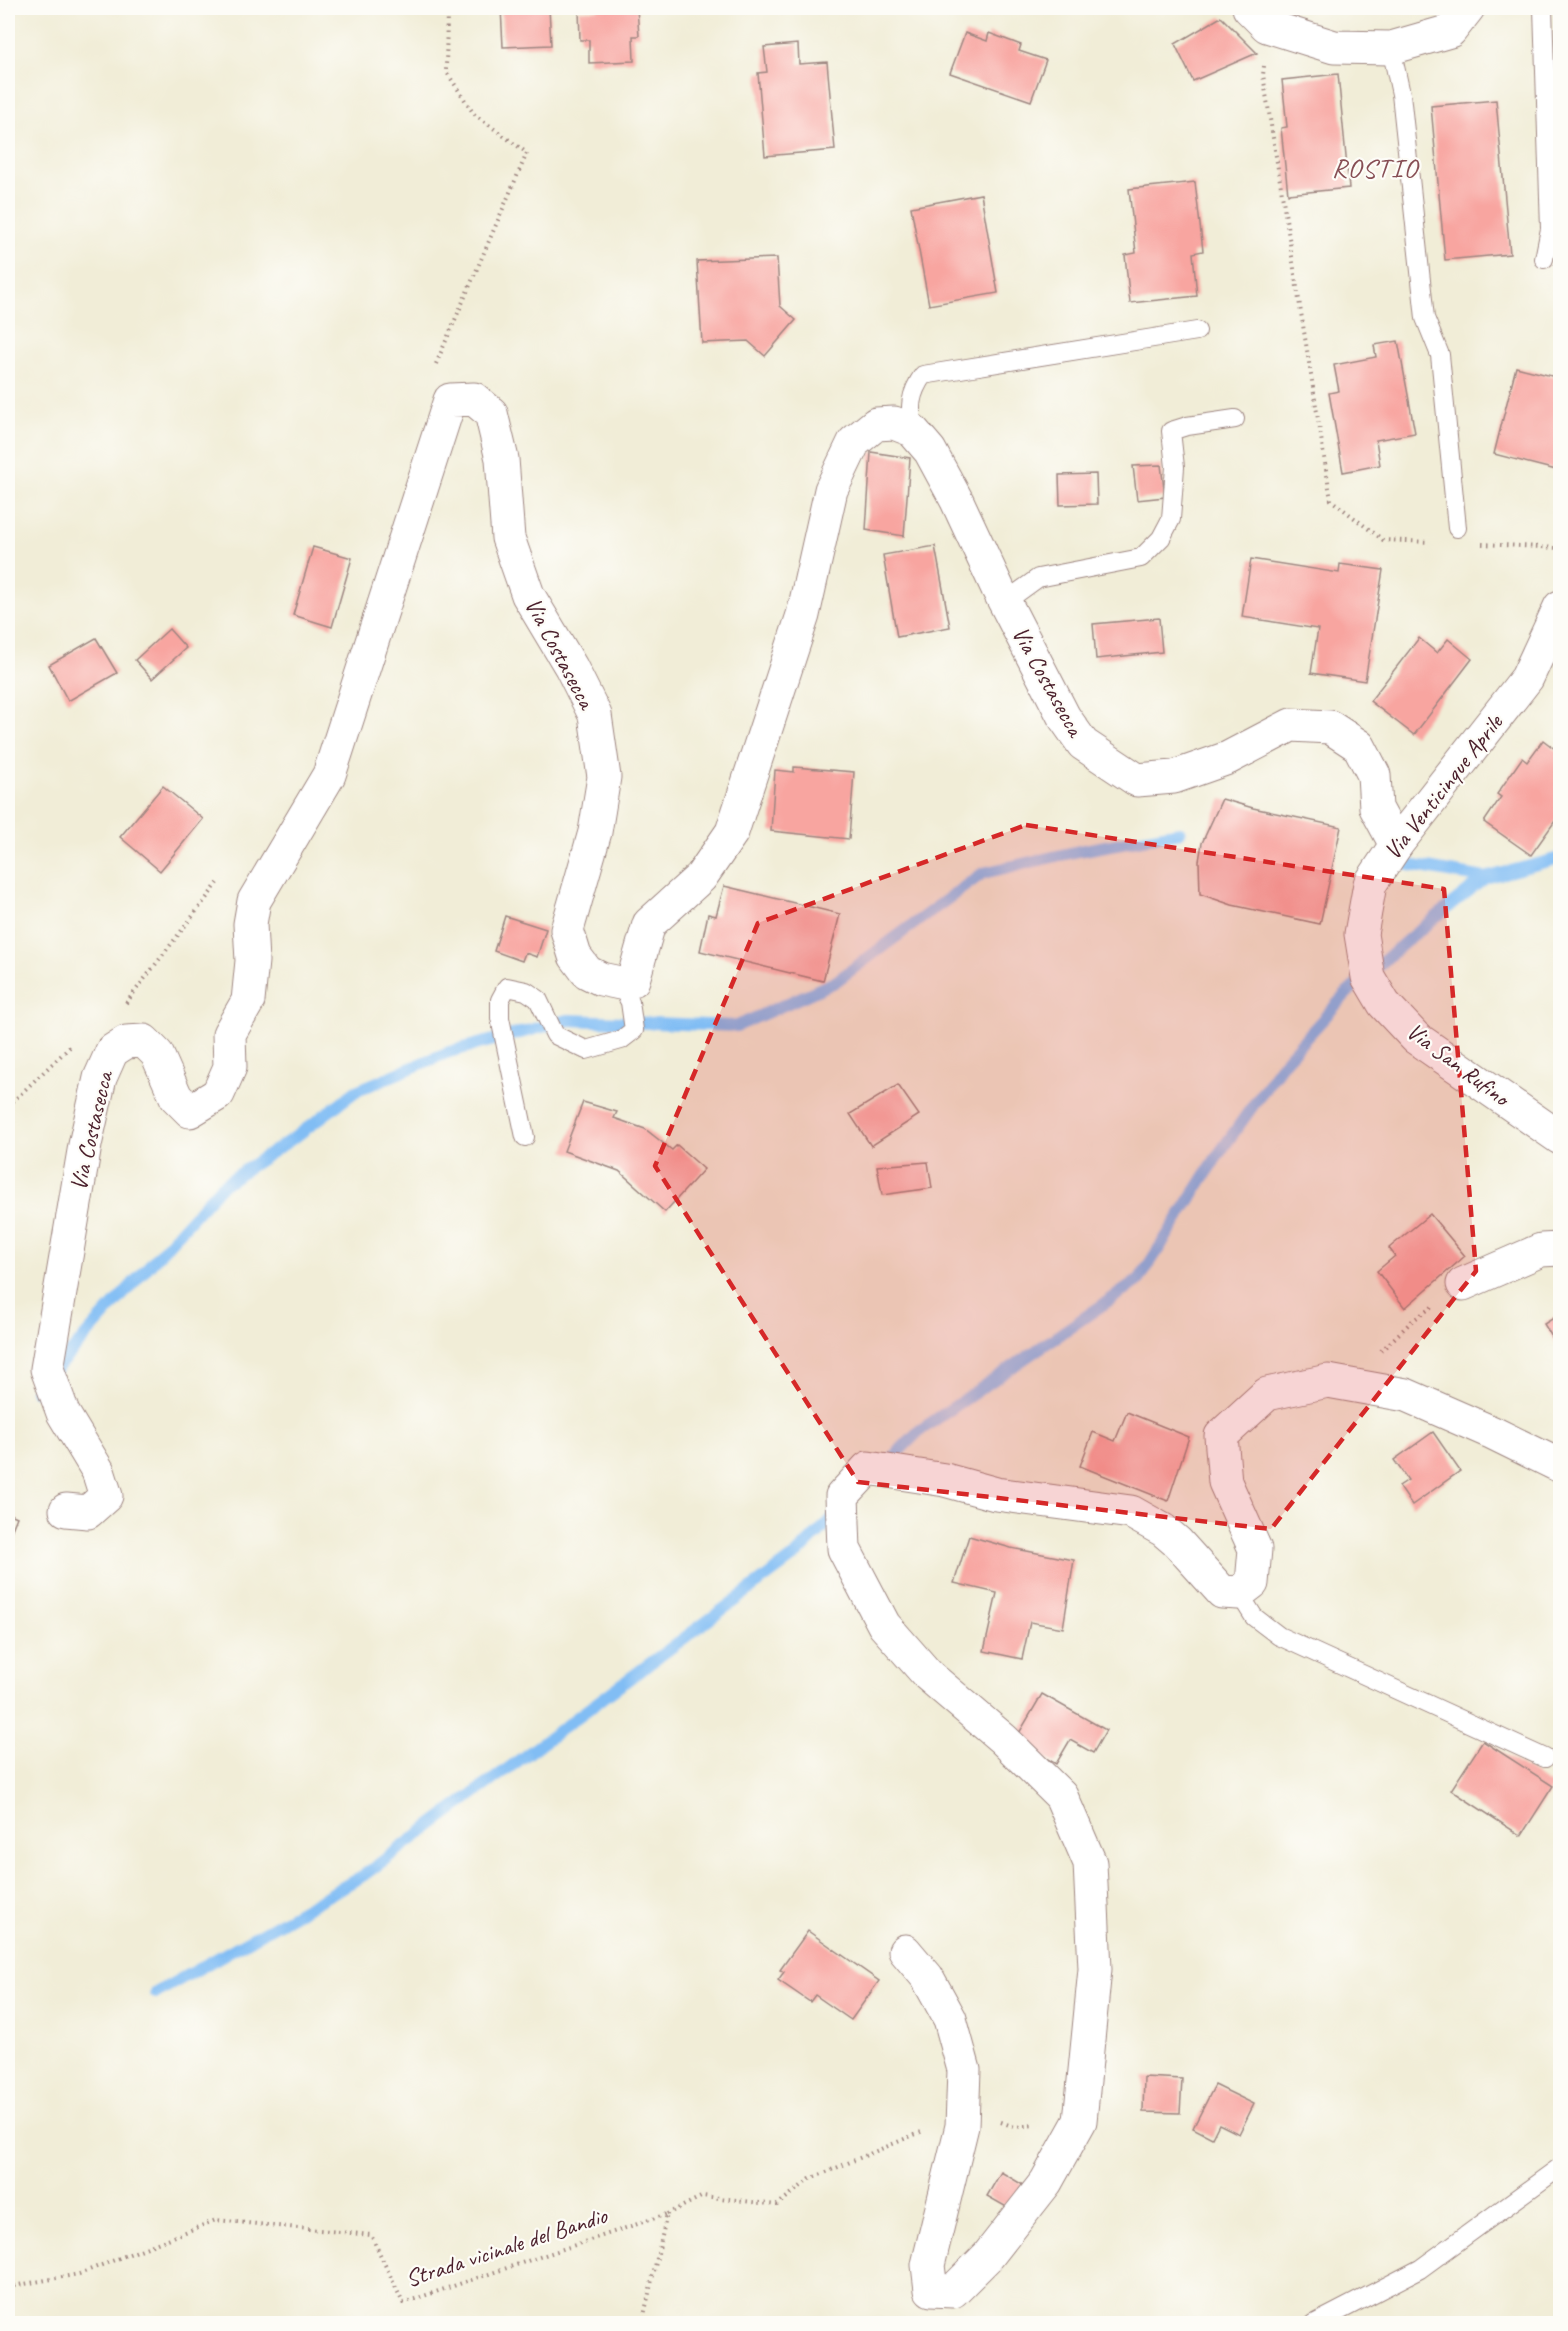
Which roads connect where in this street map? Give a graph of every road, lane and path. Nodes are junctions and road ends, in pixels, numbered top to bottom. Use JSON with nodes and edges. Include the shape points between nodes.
{"nodes":[{"id":1,"x":447,"y":8,"type":"edge"},
{"id":2,"x":1468,"y":8,"type":"edge"},
{"id":3,"x":1543,"y":8,"type":"edge"},
{"id":4,"x":1258,"y":17,"type":"edge"},
{"id":5,"x":1391,"y":48,"type":"junction"},
{"id":6,"x":1544,"y":260,"type":"dead end"},
{"id":7,"x":1197,"y":331,"type":"dead end"},
{"id":8,"x":432,"y":375,"type":"dead end"},
{"id":9,"x":1235,"y":419,"type":"dead end"},
{"id":10,"x":912,"y":430,"type":"junction"},
{"id":11,"x":1457,"y":528,"type":"dead end"},
{"id":12,"x":1431,"y":542,"type":"dead end"},
{"id":13,"x":1478,"y":544,"type":"dead end"},
{"id":14,"x":1560,"y":548,"type":"edge"},
{"id":15,"x":1005,"y":602,"type":"junction"},
{"id":16,"x":1560,"y":607,"type":"edge"},
{"id":17,"x":1396,"y":845,"type":"junction"},
{"id":18,"x":224,"y":875,"type":"dead end"},
{"id":19,"x":1368,"y":977,"type":"joint"},
{"id":20,"x":620,"y":983,"type":"junction"},
{"id":21,"x":122,"y":1009,"type":"dead end"},
{"id":22,"x":77,"y":1042,"type":"dead end"},
{"id":23,"x":8,"y":1106,"type":"edge"},
{"id":24,"x":525,"y":1137,"type":"dead end"},
{"id":25,"x":1560,"y":1138,"type":"edge"},
{"id":26,"x":1560,"y":1249,"type":"edge"},
{"id":27,"x":1463,"y":1284,"type":"joint"},
{"id":28,"x":1346,"y":1384,"type":"junction"},
{"id":29,"x":1560,"y":1466,"type":"edge"},
{"id":30,"x":66,"y":1510,"type":"dead end"},
{"id":31,"x":1239,"y":1593,"type":"junction"},
{"id":32,"x":1545,"y":1758,"type":"dead end"},
{"id":33,"x":904,"y":1951,"type":"dead end"},
{"id":34,"x":963,"y":2109,"type":"junction"},
{"id":35,"x":1080,"y":2121,"type":"junction"},
{"id":36,"x":1560,"y":2167,"type":"edge"},
{"id":37,"x":667,"y":2214,"type":"junction"},
{"id":38,"x":8,"y":2287,"type":"edge"},
{"id":39,"x":642,"y":2324,"type":"edge"},
{"id":40,"x":1314,"y":2324,"type":"edge"}],
"edges":[{"from":1,"to":8,"type":"path","via":[[446,71],[474,114],[527,153]]},
{"from":2,"to":5,"type":"street","via":[[1450,31]]},
{"from":3,"to":6,"type":"lane","via":[[1550,229]]},
{"from":4,"to":5,"type":"street","via":[[1334,46]]},
{"from":4,"to":12,"type":"path","via":[[1263,75],[1332,500],[1383,540]]},
{"from":5,"to":11,"type":"lane","via":[[1401,94],[1425,318],[1440,355]]},
{"from":7,"to":10,"type":"lane","via":[[923,375],[910,403]]},
{"from":9,"to":15,"type":"lane","via":[[1171,431],[1175,467],[1171,519],[1161,538],[1141,558],[1038,578]]},
{"from":10,"to":15,"type":"street","name":"Via Costasecca","via":[[930,451]]},
{"from":10,"to":20,"type":"street","via":[[894,423],[876,424],[854,442],[831,490],[803,615],[732,832],[701,878],[649,924],[633,980]]},
{"from":13,"to":14,"type":"path"},
{"from":15,"to":17,"type":"street","name":"Via Costasecca","via":[[1064,717],[1083,744],[1137,780],[1174,777],[1228,758],[1291,725],[1330,728],[1359,746],[1374,775],[1376,808]]},
{"from":16,"to":17,"type":"street","name":"Via Venticinque Aprile","via":[[1527,678]]},
{"from":17,"to":19,"type":"street","name":"Via Venticinque Aprile","via":[[1370,884],[1361,933]]},
{"from":18,"to":21,"type":"path"},
{"from":19,"to":25,"type":"street","name":"Via San Rufino","via":[[1384,1004],[1416,1038]]},
{"from":20,"to":24,"type":"lane","via":[[630,1002],[634,1030],[621,1040],[586,1050],[555,1035],[538,999],[526,991],[507,987],[500,1000],[500,1018]]},
{"from":20,"to":30,"type":"street","name":"Via Costasecca","via":[[601,980],[587,972],[575,956],[567,930],[595,832],[604,777],[595,715],[528,595],[508,538],[502,459],[491,413],[474,399],[450,400],[330,775],[254,901],[248,1001],[229,1034],[230,1067],[218,1094],[190,1111],[176,1097],[157,1054],[144,1041],[126,1042],[111,1052],[100,1078],[47,1369],[63,1413],[98,1471],[106,1496],[88,1512]]},
{"from":22,"to":23,"type":"path","name":"Via Costasecca","via":[[67,1047]]},
{"from":26,"to":27,"type":"street","via":[[1541,1250]]},
{"from":27,"to":28,"type":"path","via":[[1412,1321]]},
{"from":28,"to":29,"type":"street","via":[[1406,1395]]},
{"from":28,"to":31,"type":"street","via":[[1328,1381],[1267,1395],[1221,1436],[1225,1482],[1255,1549],[1252,1583]]},
{"from":31,"to":32,"type":"lane","via":[[1254,1617],[1279,1636]]},
{"from":31,"to":35,"type":"street","via":[[1222,1592],[1177,1542],[1131,1512],[996,1494],[945,1480],[868,1468],[842,1496],[844,1550],[884,1625],[928,1675],[1003,1739],[1061,1796],[1090,1863],[1095,1969]]},
{"from":33,"to":34,"type":"street","via":[[927,1977],[950,2019],[964,2070]]},
{"from":34,"to":35,"type":"path","via":[[1015,2127]]},
{"from":34,"to":35,"type":"street","via":[[960,2137],[928,2265],[931,2290],[953,2291],[988,2256],[1046,2182]]},
{"from":34,"to":37,"type":"path","via":[[911,2138],[810,2180],[777,2205],[703,2196]]},
{"from":36,"to":40,"type":"lane","via":[[1420,2269]]},
{"from":37,"to":38,"type":"path","name":"Strada vicinale del Bandio","via":[[403,2303],[370,2235],[216,2220],[79,2274]]},
{"from":37,"to":39,"type":"path"}]}
